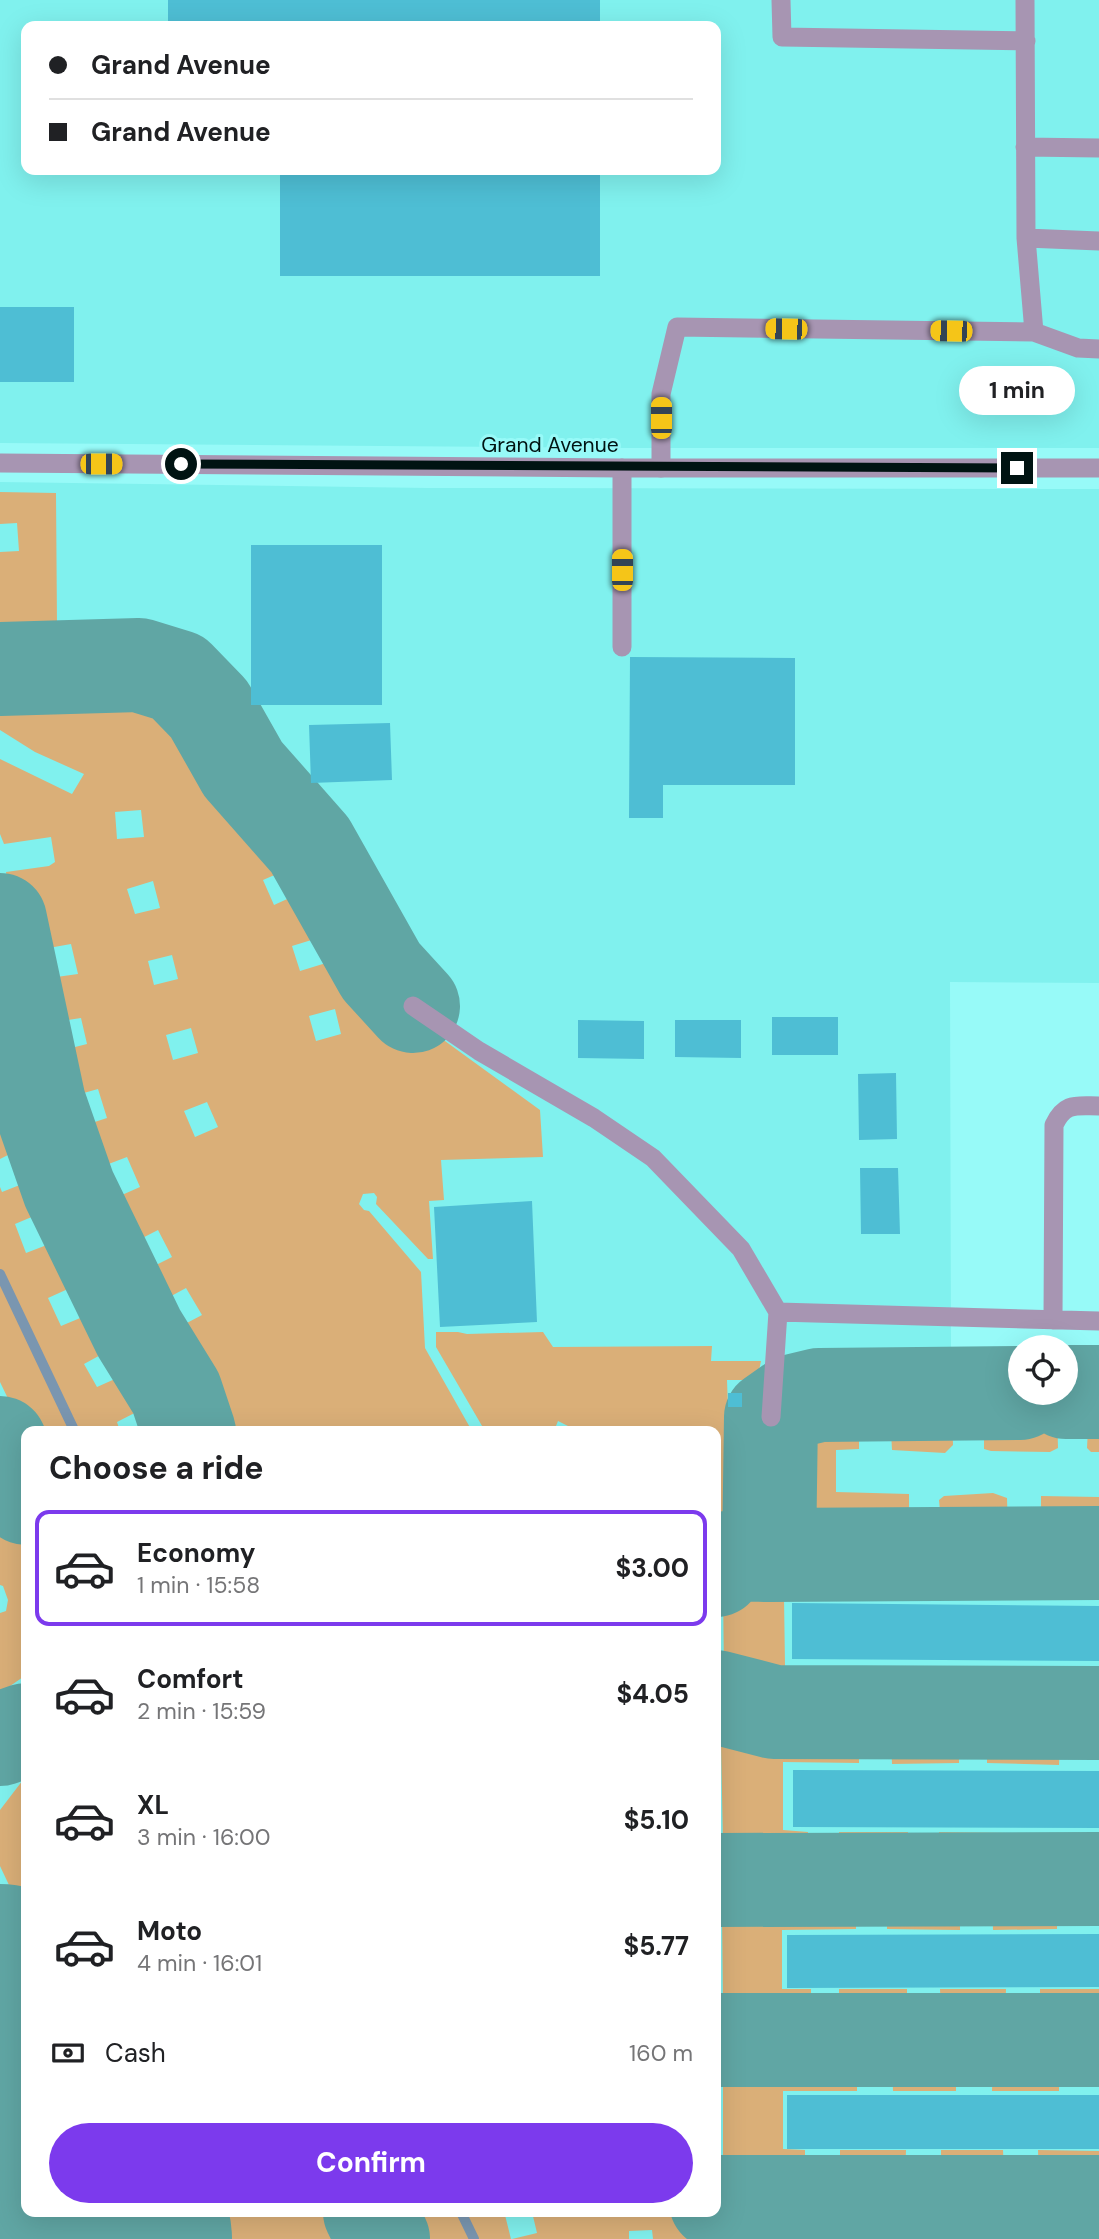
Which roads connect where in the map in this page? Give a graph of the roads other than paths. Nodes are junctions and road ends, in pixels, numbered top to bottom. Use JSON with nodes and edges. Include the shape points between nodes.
{"nodes":[{"id":1,"x":781,"y":0,"type":"edge"},
{"id":2,"x":1025,"y":0,"type":"edge"},
{"id":3,"x":1026,"y":41,"type":"junction"},
{"id":4,"x":1025,"y":147,"type":"junction"},
{"id":5,"x":1099,"y":148,"type":"edge"},
{"id":6,"x":1026,"y":238,"type":"junction"},
{"id":7,"x":1099,"y":241,"type":"edge"},
{"id":8,"x":1034,"y":332,"type":"junction"},
{"id":9,"x":1099,"y":349,"type":"edge"},
{"id":10,"x":0,"y":463,"type":"edge"},
{"id":11,"x":622,"y":468,"type":"junction"},
{"id":12,"x":661,"y":468,"type":"junction"},
{"id":13,"x":1099,"y":468,"type":"edge"},
{"id":14,"x":622,"y":647,"type":"dead end"},
{"id":15,"x":413,"y":1006,"type":"dead end"},
{"id":16,"x":1099,"y":1106,"type":"edge"},
{"id":17,"x":778,"y":1311,"type":"junction"},
{"id":18,"x":1052,"y":1320,"type":"junction"},
{"id":19,"x":1099,"y":1321,"type":"edge"},
{"id":20,"x":771,"y":1417,"type":"dead end"}],
"edges":[{"from":1,"to":3,"type":"street","via":[[782,37]]},
{"from":2,"to":3,"type":"street"},
{"from":3,"to":4,"type":"street"},
{"from":4,"to":5,"type":"street"},
{"from":4,"to":6,"type":"street"},
{"from":6,"to":7,"type":"street"},
{"from":6,"to":8,"type":"street"},
{"from":8,"to":9,"type":"street","via":[[1078,348]]},
{"from":8,"to":12,"type":"street","via":[[677,327],[661,394]]},
{"from":10,"to":11,"type":"street","name":"Grand Avenue"},
{"from":11,"to":12,"type":"street","name":"Grand Avenue"},
{"from":11,"to":14,"type":"street"},
{"from":12,"to":13,"type":"street","name":"Grand Avenue"},
{"from":15,"to":17,"type":"street","via":[[653,1158],[741,1249]]},
{"from":16,"to":18,"type":"street","via":[[1070,1106],[1060,1112],[1054,1125]]},
{"from":17,"to":18,"type":"street"},
{"from":17,"to":20,"type":"street"},
{"from":18,"to":19,"type":"street"}]}
